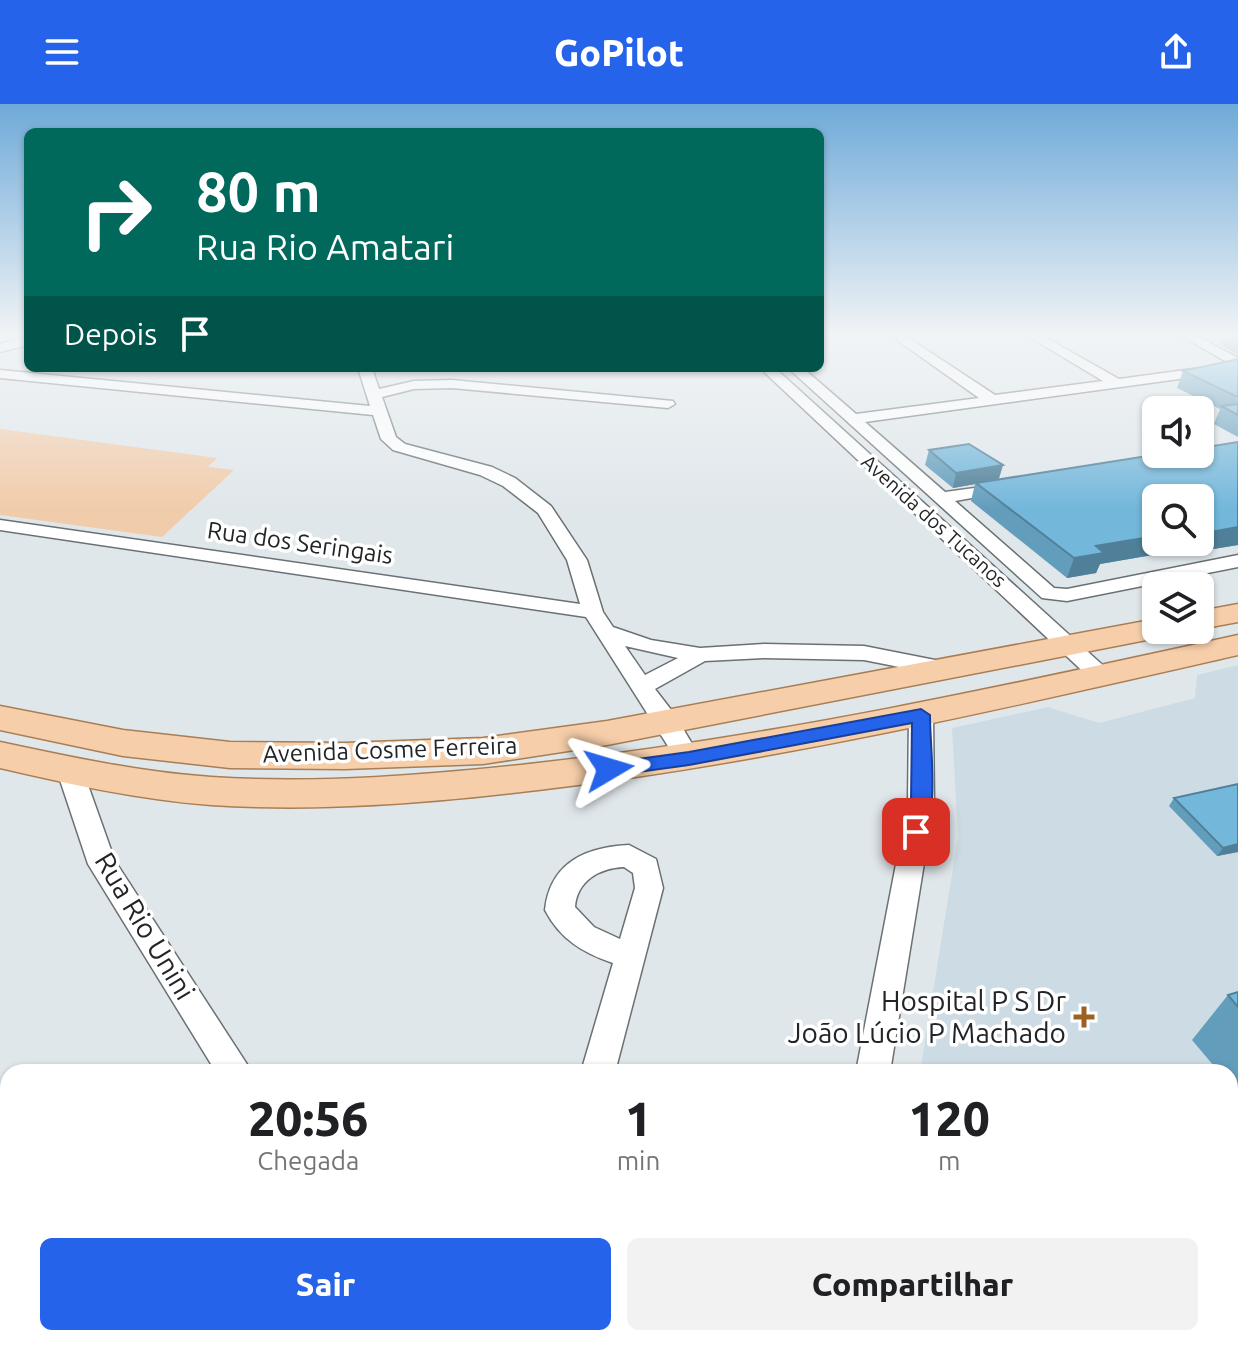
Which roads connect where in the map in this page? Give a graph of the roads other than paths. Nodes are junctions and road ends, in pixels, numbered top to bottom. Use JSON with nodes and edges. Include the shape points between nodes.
{"nodes":[{"id":1,"x":247,"y":393,"type":"edge"},
{"id":2,"x":373,"y":393,"type":"edge"},
{"id":3,"x":397,"y":393,"type":"edge"},
{"id":4,"x":548,"y":393,"type":"edge"},
{"id":5,"x":794,"y":393,"type":"edge"},
{"id":6,"x":824,"y":393,"type":"edge"},
{"id":7,"x":982,"y":393,"type":"edge"},
{"id":8,"x":1048,"y":393,"type":"edge"},
{"id":9,"x":992,"y":400,"type":"junction"},
{"id":10,"x":376,"y":403,"type":"junction"},
{"id":11,"x":668,"y":404,"type":"dead end"},
{"id":12,"x":854,"y":419,"type":"junction"},
{"id":13,"x":1016,"y":485,"type":"edge"},
{"id":14,"x":940,"y":498,"type":"junction"},
{"id":15,"x":0,"y":525,"type":"edge"},
{"id":16,"x":1238,"y":561,"type":"edge"},
{"id":17,"x":593,"y":612,"type":"junction"},
{"id":18,"x":1238,"y":613,"type":"edge"},
{"id":19,"x":1214,"y":617,"type":"edge"},
{"id":20,"x":608,"y":632,"type":"junction"},
{"id":21,"x":1142,"y":632,"type":"edge"},
{"id":22,"x":1070,"y":645,"type":"junction"},
{"id":23,"x":1238,"y":645,"type":"edge"},
{"id":24,"x":700,"y":655,"type":"junction"},
{"id":25,"x":940,"y":668,"type":"junction"},
{"id":26,"x":1100,"y":675,"type":"junction"},
{"id":27,"x":641,"y":687,"type":"junction"},
{"id":28,"x":921,"y":715,"type":"junction"},
{"id":29,"x":0,"y":718,"type":"edge"},
{"id":30,"x":667,"y":721,"type":"junction"},
{"id":31,"x":0,"y":755,"type":"edge"},
{"id":32,"x":689,"y":759,"type":"junction"},
{"id":33,"x":70,"y":771,"type":"junction"},
{"id":34,"x":631,"y":955,"type":"dead end"},
{"id":35,"x":230,"y":1064,"type":"edge"},
{"id":36,"x":600,"y":1064,"type":"edge"},
{"id":37,"x":874,"y":1064,"type":"edge"}],
"edges":[{"from":1,"to":10,"type":"street"},
{"from":2,"to":10,"type":"street"},
{"from":3,"to":10,"type":"street"},
{"from":4,"to":11,"type":"street"},
{"from":5,"to":22,"type":"street","name":"Avenida dos Tucanos"},
{"from":6,"to":12,"type":"street"},
{"from":7,"to":9,"type":"street"},
{"from":8,"to":9,"type":"street"},
{"from":9,"to":12,"type":"street"},
{"from":10,"to":17,"type":"street","via":[[389,439],[399,447],[486,471],[535,500],[577,560]]},
{"from":12,"to":14,"type":"street"},
{"from":13,"to":14,"type":"street"},
{"from":14,"to":16,"type":"street","via":[[1042,590],[1058,597]]},
{"from":15,"to":17,"type":"street","name":"Rua dos Seringais"},
{"from":17,"to":20,"type":"street"},
{"from":18,"to":19,"type":"main road"},
{"from":20,"to":24,"type":"street","via":[[647,646]]},
{"from":20,"to":27,"type":"street"},
{"from":21,"to":22,"type":"main road","name":"Avenida Cosme Ferreira"},
{"from":22,"to":25,"type":"main road","name":"Avenida Cosme Ferreira"},
{"from":22,"to":26,"type":"street","name":"Avenida dos Tucanos"},
{"from":23,"to":26,"type":"main road","name":"Avenida Cosme Ferreira"},
{"from":24,"to":25,"type":"street","via":[[864,653]]},
{"from":24,"to":27,"type":"street"},
{"from":25,"to":30,"type":"main road","name":"Avenida Cosme Ferreira"},
{"from":26,"to":28,"type":"main road","name":"Avenida Cosme Ferreira"},
{"from":27,"to":30,"type":"street"},
{"from":28,"to":32,"type":"main road","name":"Avenida Cosme Ferreira"},
{"from":28,"to":37,"type":"street","via":[[921,802]]},
{"from":29,"to":30,"type":"main road","name":"Avenida Cosme Ferreira","via":[[230,755],[345,756],[483,751]]},
{"from":30,"to":32,"type":"street"},
{"from":31,"to":33,"type":"main road","name":"Avenida Cosme Ferreira"},
{"from":32,"to":33,"type":"main road","name":"Avenida Cosme Ferreira","via":[[411,790],[293,793],[210,791]]},
{"from":33,"to":35,"type":"street","name":"Rua Rio Unini","via":[[102,864]]},
{"from":34,"to":36,"type":"street"}]}
